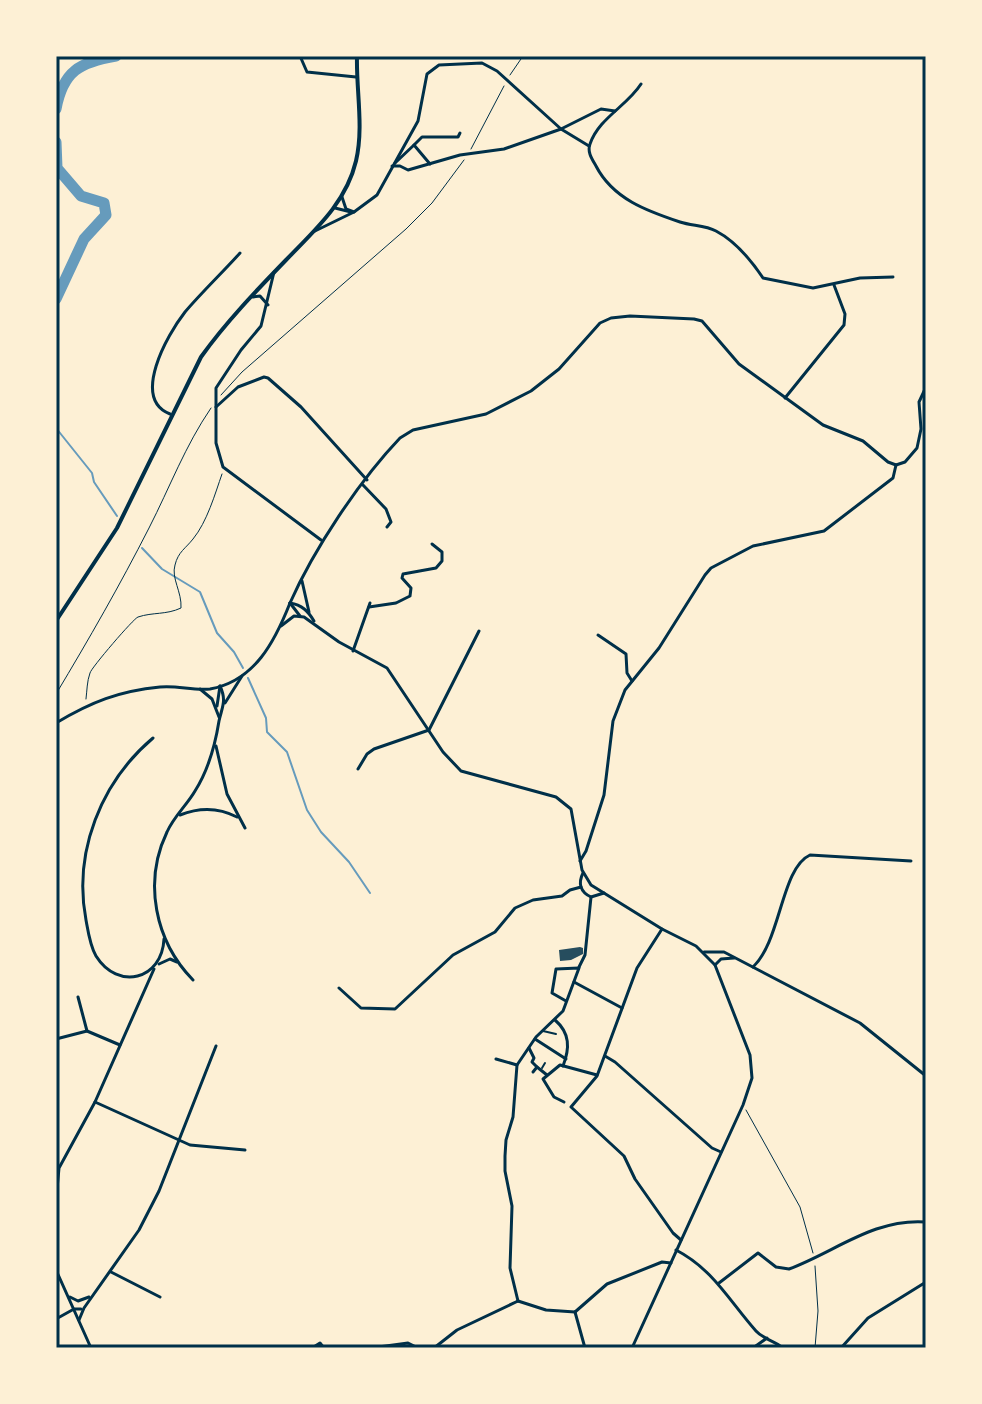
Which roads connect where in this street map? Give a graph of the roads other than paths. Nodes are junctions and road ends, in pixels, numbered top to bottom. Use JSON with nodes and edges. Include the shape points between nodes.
{"nodes":[{"id":1,"x":300,"y":56,"type":"edge"},
{"id":2,"x":357,"y":56,"type":"edge"},
{"id":3,"x":356,"y":77,"type":"junction"},
{"id":4,"x":641,"y":84,"type":"dead end"},
{"id":5,"x":615,"y":111,"type":"junction"},
{"id":6,"x":561,"y":129,"type":"junction"},
{"id":7,"x":460,"y":133,"type":"dead end"},
{"id":8,"x":414,"y":145,"type":"junction"},
{"id":9,"x":589,"y":146,"type":"junction"},
{"id":10,"x":431,"y":164,"type":"junction"},
{"id":11,"x":392,"y":166,"type":"junction"},
{"id":12,"x":342,"y":197,"type":"junction"},
{"id":13,"x":334,"y":208,"type":"junction"},
{"id":14,"x":354,"y":212,"type":"junction"},
{"id":15,"x":341,"y":219,"type":"junction"},
{"id":16,"x":312,"y":233,"type":"junction"},
{"id":17,"x":240,"y":253,"type":"dead end"},
{"id":18,"x":274,"y":272,"type":"junction"},
{"id":19,"x":893,"y":277,"type":"dead end"},
{"id":20,"x":262,"y":285,"type":"junction"},
{"id":21,"x":834,"y":285,"type":"junction"},
{"id":22,"x":271,"y":292,"type":"junction"},
{"id":23,"x":250,"y":297,"type":"junction"},
{"id":24,"x":268,"y":305,"type":"junction"},
{"id":25,"x":926,"y":387,"type":"edge"},
{"id":26,"x":785,"y":398,"type":"junction"},
{"id":27,"x":216,"y":404,"type":"junction"},
{"id":28,"x":170,"y":414,"type":"junction"},
{"id":29,"x":896,"y":465,"type":"junction"},
{"id":30,"x":367,"y":480,"type":"junction"},
{"id":31,"x":363,"y":485,"type":"junction"},
{"id":32,"x":387,"y":527,"type":"dead end"},
{"id":33,"x":322,"y":541,"type":"junction"},
{"id":34,"x":432,"y":544,"type":"dead end"},
{"id":35,"x":302,"y":577,"type":"junction"},
{"id":36,"x":290,"y":603,"type":"junction"},
{"id":37,"x":309,"y":612,"type":"junction"},
{"id":38,"x":300,"y":616,"type":"junction"},
{"id":39,"x":56,"y":621,"type":"edge"},
{"id":40,"x":316,"y":624,"type":"junction"},
{"id":41,"x":281,"y":626,"type":"junction"},
{"id":42,"x":479,"y":631,"type":"dead end"},
{"id":43,"x":598,"y":635,"type":"dead end"},
{"id":44,"x":353,"y":651,"type":"junction"},
{"id":45,"x":242,"y":676,"type":"junction"},
{"id":46,"x":632,"y":681,"type":"junction"},
{"id":47,"x":220,"y":686,"type":"junction"},
{"id":48,"x":200,"y":689,"type":"junction"},
{"id":49,"x":225,"y":703,"type":"junction"},
{"id":50,"x":216,"y":708,"type":"junction"},
{"id":51,"x":219,"y":717,"type":"junction"},
{"id":52,"x":56,"y":723,"type":"edge"},
{"id":53,"x":429,"y":730,"type":"junction"},
{"id":54,"x":153,"y":738,"type":"dead end"},
{"id":55,"x":215,"y":742,"type":"junction"},
{"id":56,"x":358,"y":769,"type":"dead end"},
{"id":57,"x":177,"y":816,"type":"junction"},
{"id":58,"x":237,"y":817,"type":"junction"},
{"id":59,"x":245,"y":828,"type":"dead end"},
{"id":60,"x":580,"y":861,"type":"junction"},
{"id":61,"x":911,"y":861,"type":"dead end"},
{"id":62,"x":583,"y":873,"type":"junction"},
{"id":63,"x":581,"y":887,"type":"junction"},
{"id":64,"x":604,"y":893,"type":"junction"},
{"id":65,"x":591,"y":897,"type":"junction"},
{"id":66,"x":662,"y":929,"type":"junction"},
{"id":67,"x":164,"y":939,"type":"junction"},
{"id":68,"x":704,"y":952,"type":"junction"},
{"id":69,"x":738,"y":959,"type":"junction"},
{"id":70,"x":178,"y":963,"type":"junction"},
{"id":71,"x":715,"y":965,"type":"junction"},
{"id":72,"x":155,"y":967,"type":"junction"},
{"id":73,"x":753,"y":967,"type":"junction"},
{"id":74,"x":579,"y":968,"type":"junction"},
{"id":75,"x":193,"y":980,"type":"dead end"},
{"id":76,"x":574,"y":982,"type":"junction"},
{"id":77,"x":339,"y":988,"type":"dead end"},
{"id":78,"x":78,"y":997,"type":"dead end"},
{"id":79,"x":566,"y":1001,"type":"junction"},
{"id":80,"x":622,"y":1008,"type":"junction"},
{"id":81,"x":555,"y":1020,"type":"junction"},
{"id":82,"x":87,"y":1031,"type":"junction"},
{"id":83,"x":543,"y":1031,"type":"junction"},
{"id":84,"x":556,"y":1034,"type":"dead end"},
{"id":85,"x":535,"y":1038,"type":"junction"},
{"id":86,"x":56,"y":1039,"type":"edge"},
{"id":87,"x":120,"y":1045,"type":"junction"},
{"id":88,"x":216,"y":1046,"type":"dead end"},
{"id":89,"x":529,"y":1048,"type":"junction"},
{"id":90,"x":605,"y":1056,"type":"junction"},
{"id":91,"x":496,"y":1059,"type":"dead end"},
{"id":92,"x":566,"y":1059,"type":"junction"},
{"id":93,"x":545,"y":1063,"type":"dead end"},
{"id":94,"x":517,"y":1065,"type":"junction"},
{"id":95,"x":563,"y":1066,"type":"junction"},
{"id":96,"x":539,"y":1067,"type":"junction"},
{"id":97,"x":533,"y":1072,"type":"dead end"},
{"id":98,"x":548,"y":1074,"type":"junction"},
{"id":99,"x":597,"y":1075,"type":"junction"},
{"id":100,"x":926,"y":1076,"type":"edge"},
{"id":101,"x":95,"y":1102,"type":"junction"},
{"id":102,"x":564,"y":1102,"type":"dead end"},
{"id":103,"x":180,"y":1140,"type":"junction"},
{"id":104,"x":245,"y":1150,"type":"dead end"},
{"id":105,"x":721,"y":1152,"type":"junction"},
{"id":106,"x":56,"y":1199,"type":"edge"},
{"id":107,"x":926,"y":1222,"type":"edge"},
{"id":108,"x":681,"y":1240,"type":"junction"},
{"id":109,"x":676,"y":1250,"type":"junction"},
{"id":110,"x":671,"y":1263,"type":"junction"},
{"id":111,"x":56,"y":1270,"type":"edge"},
{"id":112,"x":111,"y":1272,"type":"junction"},
{"id":113,"x":926,"y":1282,"type":"edge"},
{"id":114,"x":719,"y":1283,"type":"junction"},
{"id":115,"x":67,"y":1295,"type":"junction"},
{"id":116,"x":93,"y":1296,"type":"junction"},
{"id":117,"x":160,"y":1297,"type":"dead end"},
{"id":118,"x":518,"y":1301,"type":"junction"},
{"id":119,"x":84,"y":1308,"type":"junction"},
{"id":120,"x":74,"y":1309,"type":"junction"},
{"id":121,"x":575,"y":1312,"type":"junction"},
{"id":122,"x":56,"y":1319,"type":"edge"},
{"id":123,"x":79,"y":1320,"type":"junction"},
{"id":124,"x":767,"y":1338,"type":"junction"},
{"id":125,"x":91,"y":1348,"type":"edge"},
{"id":126,"x":312,"y":1348,"type":"edge"},
{"id":127,"x":324,"y":1348,"type":"edge"},
{"id":128,"x":371,"y":1348,"type":"edge"},
{"id":129,"x":418,"y":1348,"type":"edge"},
{"id":130,"x":434,"y":1348,"type":"edge"},
{"id":131,"x":585,"y":1348,"type":"edge"},
{"id":132,"x":632,"y":1348,"type":"edge"},
{"id":133,"x":753,"y":1348,"type":"edge"},
{"id":134,"x":783,"y":1348,"type":"edge"},
{"id":135,"x":841,"y":1348,"type":"edge"}],
"edges":[{"from":1,"to":3,"type":"street","via":[[307,72]]},
{"from":2,"to":3,"type":"main road"},
{"from":3,"to":12,"type":"main road","via":[[359,142]]},
{"from":4,"to":5,"type":"street"},
{"from":5,"to":6,"type":"street","via":[[601,109]]},
{"from":5,"to":9,"type":"street"},
{"from":6,"to":9,"type":"street"},
{"from":6,"to":10,"type":"street","via":[[504,149]]},
{"from":6,"to":11,"type":"street","via":[[482,63],[439,65],[424,81],[418,121]]},
{"from":7,"to":8,"type":"street","via":[[422,137]]},
{"from":8,"to":10,"type":"street"},
{"from":8,"to":11,"type":"street"},
{"from":9,"to":21,"type":"street","via":[[602,178],[617,193],[683,223],[716,231],[748,257],[763,278],[813,288]]},
{"from":10,"to":11,"type":"street","via":[[408,170]]},
{"from":11,"to":14,"type":"street","via":[[377,195]]},
{"from":12,"to":13,"type":"main road"},
{"from":12,"to":14,"type":"street","via":[[346,209]]},
{"from":13,"to":14,"type":"street"},
{"from":13,"to":15,"type":"street"},
{"from":13,"to":16,"type":"main road"},
{"from":14,"to":15,"type":"street"},
{"from":15,"to":16,"type":"street"},
{"from":16,"to":18,"type":"main road"},
{"from":17,"to":28,"type":"street","via":[[184,313],[160,356],[153,398]]},
{"from":18,"to":20,"type":"main road"},
{"from":18,"to":22,"type":"street"},
{"from":19,"to":21,"type":"street"},
{"from":20,"to":22,"type":"street"},
{"from":20,"to":23,"type":"main road"},
{"from":21,"to":26,"type":"street","via":[[844,325]]},
{"from":22,"to":24,"type":"street"},
{"from":23,"to":24,"type":"street","via":[[260,296]]},
{"from":23,"to":28,"type":"main road","via":[[201,357]]},
{"from":24,"to":27,"type":"street","via":[[261,326],[216,388]]},
{"from":25,"to":29,"type":"street","via":[[919,402],[917,448]]},
{"from":26,"to":29,"type":"street"},
{"from":26,"to":30,"type":"street","via":[[739,364],[702,321],[620,316],[600,323],[559,369],[517,399],[473,418],[405,434]]},
{"from":27,"to":30,"type":"street","via":[[238,387],[268,378]]},
{"from":27,"to":33,"type":"street","via":[[216,443],[223,467]]},
{"from":28,"to":39,"type":"main road","via":[[117,528]]},
{"from":29,"to":46,"type":"street","via":[[893,478],[824,531],[753,546],[711,568]]},
{"from":30,"to":31,"type":"street"},
{"from":31,"to":32,"type":"street","via":[[386,509],[391,522]]},
{"from":31,"to":33,"type":"street"},
{"from":33,"to":35,"type":"street"},
{"from":34,"to":44,"type":"street","via":[[442,552],[442,561],[436,568],[403,574],[410,596],[382,607],[369,605]]},
{"from":35,"to":36,"type":"street"},
{"from":35,"to":37,"type":"street"},
{"from":36,"to":37,"type":"street"},
{"from":36,"to":38,"type":"street"},
{"from":36,"to":41,"type":"street"},
{"from":37,"to":40,"type":"street"},
{"from":38,"to":40,"type":"street"},
{"from":38,"to":41,"type":"street"},
{"from":40,"to":44,"type":"street"},
{"from":41,"to":45,"type":"street","via":[[265,654]]},
{"from":42,"to":53,"type":"street"},
{"from":43,"to":46,"type":"street","via":[[626,654]]},
{"from":44,"to":53,"type":"street","via":[[387,668]]},
{"from":45,"to":47,"type":"street"},
{"from":45,"to":49,"type":"street"},
{"from":46,"to":60,"type":"street","via":[[613,721],[604,795]]},
{"from":47,"to":48,"type":"street"},
{"from":47,"to":49,"type":"street"},
{"from":47,"to":50,"type":"street"},
{"from":48,"to":50,"type":"street"},
{"from":48,"to":52,"type":"street","via":[[158,687],[114,695]]},
{"from":49,"to":51,"type":"street"},
{"from":50,"to":51,"type":"street"},
{"from":51,"to":55,"type":"street"},
{"from":53,"to":56,"type":"street","via":[[374,749]]},
{"from":53,"to":60,"type":"street","via":[[461,771],[566,803],[574,817]]},
{"from":54,"to":72,"type":"street","via":[[134,754],[100,806],[89,837],[83,888],[91,941],[101,961],[129,977]]},
{"from":55,"to":57,"type":"street","via":[[203,778]]},
{"from":55,"to":58,"type":"street"},
{"from":57,"to":58,"type":"street","via":[[209,808]]},
{"from":57,"to":67,"type":"street","via":[[155,876]]},
{"from":58,"to":59,"type":"street"},
{"from":60,"to":62,"type":"street"},
{"from":61,"to":73,"type":"street","via":[[804,857],[794,870],[767,951]]},
{"from":62,"to":63,"type":"street"},
{"from":62,"to":64,"type":"street"},
{"from":63,"to":65,"type":"street"},
{"from":63,"to":77,"type":"street","via":[[515,908],[489,937],[453,955],[395,1009],[361,1008]]},
{"from":64,"to":65,"type":"street"},
{"from":64,"to":66,"type":"street"},
{"from":65,"to":74,"type":"street"},
{"from":66,"to":68,"type":"street"},
{"from":66,"to":80,"type":"street","via":[[637,968]]},
{"from":67,"to":70,"type":"street"},
{"from":67,"to":72,"type":"street"},
{"from":68,"to":69,"type":"street","via":[[724,952]]},
{"from":68,"to":71,"type":"street"},
{"from":69,"to":71,"type":"street","via":[[721,959]]},
{"from":69,"to":73,"type":"street"},
{"from":70,"to":72,"type":"street","via":[[167,959]]},
{"from":70,"to":75,"type":"street"},
{"from":71,"to":105,"type":"street","via":[[750,1055],[752,1078]]},
{"from":72,"to":87,"type":"street"},
{"from":73,"to":100,"type":"street","via":[[860,1023]]},
{"from":74,"to":76,"type":"street"},
{"from":74,"to":79,"type":"street","via":[[556,969],[552,993]]},
{"from":76,"to":79,"type":"street"},
{"from":76,"to":80,"type":"street"},
{"from":78,"to":82,"type":"street"},
{"from":79,"to":81,"type":"street"},
{"from":80,"to":90,"type":"street"},
{"from":81,"to":83,"type":"street"},
{"from":81,"to":92,"type":"street","via":[[566,1030]]},
{"from":82,"to":86,"type":"street"},
{"from":82,"to":87,"type":"street"},
{"from":83,"to":84,"type":"street"},
{"from":83,"to":85,"type":"street"},
{"from":85,"to":89,"type":"street"},
{"from":85,"to":92,"type":"street"},
{"from":87,"to":101,"type":"street"},
{"from":88,"to":103,"type":"street"},
{"from":89,"to":94,"type":"street"},
{"from":89,"to":96,"type":"street"},
{"from":90,"to":99,"type":"street"},
{"from":90,"to":105,"type":"street"},
{"from":91,"to":94,"type":"street"},
{"from":92,"to":95,"type":"street"},
{"from":93,"to":96,"type":"street"},
{"from":94,"to":118,"type":"street","via":[[505,1171],[512,1206],[510,1268]]},
{"from":95,"to":98,"type":"street"},
{"from":95,"to":99,"type":"street"},
{"from":96,"to":97,"type":"street"},
{"from":96,"to":98,"type":"street"},
{"from":98,"to":102,"type":"street","via":[[543,1079],[550,1092]]},
{"from":99,"to":108,"type":"street","via":[[571,1107],[624,1156]]},
{"from":101,"to":103,"type":"street"},
{"from":101,"to":106,"type":"street","via":[[59,1168]]},
{"from":103,"to":104,"type":"street"},
{"from":103,"to":112,"type":"street","via":[[139,1230]]},
{"from":105,"to":108,"type":"street"},
{"from":107,"to":114,"type":"street","via":[[896,1222],[872,1230],[794,1268],[776,1267],[758,1253]]},
{"from":108,"to":109,"type":"street"},
{"from":109,"to":110,"type":"street"},
{"from":109,"to":114,"type":"street"},
{"from":110,"to":121,"type":"street","via":[[607,1284]]},
{"from":110,"to":132,"type":"street"},
{"from":111,"to":115,"type":"street"},
{"from":112,"to":116,"type":"street"},
{"from":112,"to":117,"type":"street"},
{"from":113,"to":135,"type":"street","via":[[868,1318]]},
{"from":114,"to":124,"type":"street","via":[[759,1335]]},
{"from":115,"to":116,"type":"street","via":[[78,1301]]},
{"from":115,"to":120,"type":"street"},
{"from":116,"to":119,"type":"street"},
{"from":118,"to":121,"type":"street"},
{"from":118,"to":130,"type":"street","via":[[457,1330]]},
{"from":119,"to":120,"type":"street"},
{"from":119,"to":123,"type":"street"},
{"from":120,"to":122,"type":"street"},
{"from":120,"to":123,"type":"street"},
{"from":121,"to":131,"type":"street"},
{"from":123,"to":125,"type":"street"},
{"from":124,"to":133,"type":"street"},
{"from":124,"to":134,"type":"street"},
{"from":126,"to":127,"type":"street","via":[[320,1343]]},
{"from":128,"to":129,"type":"street","via":[[408,1343]]}]}
